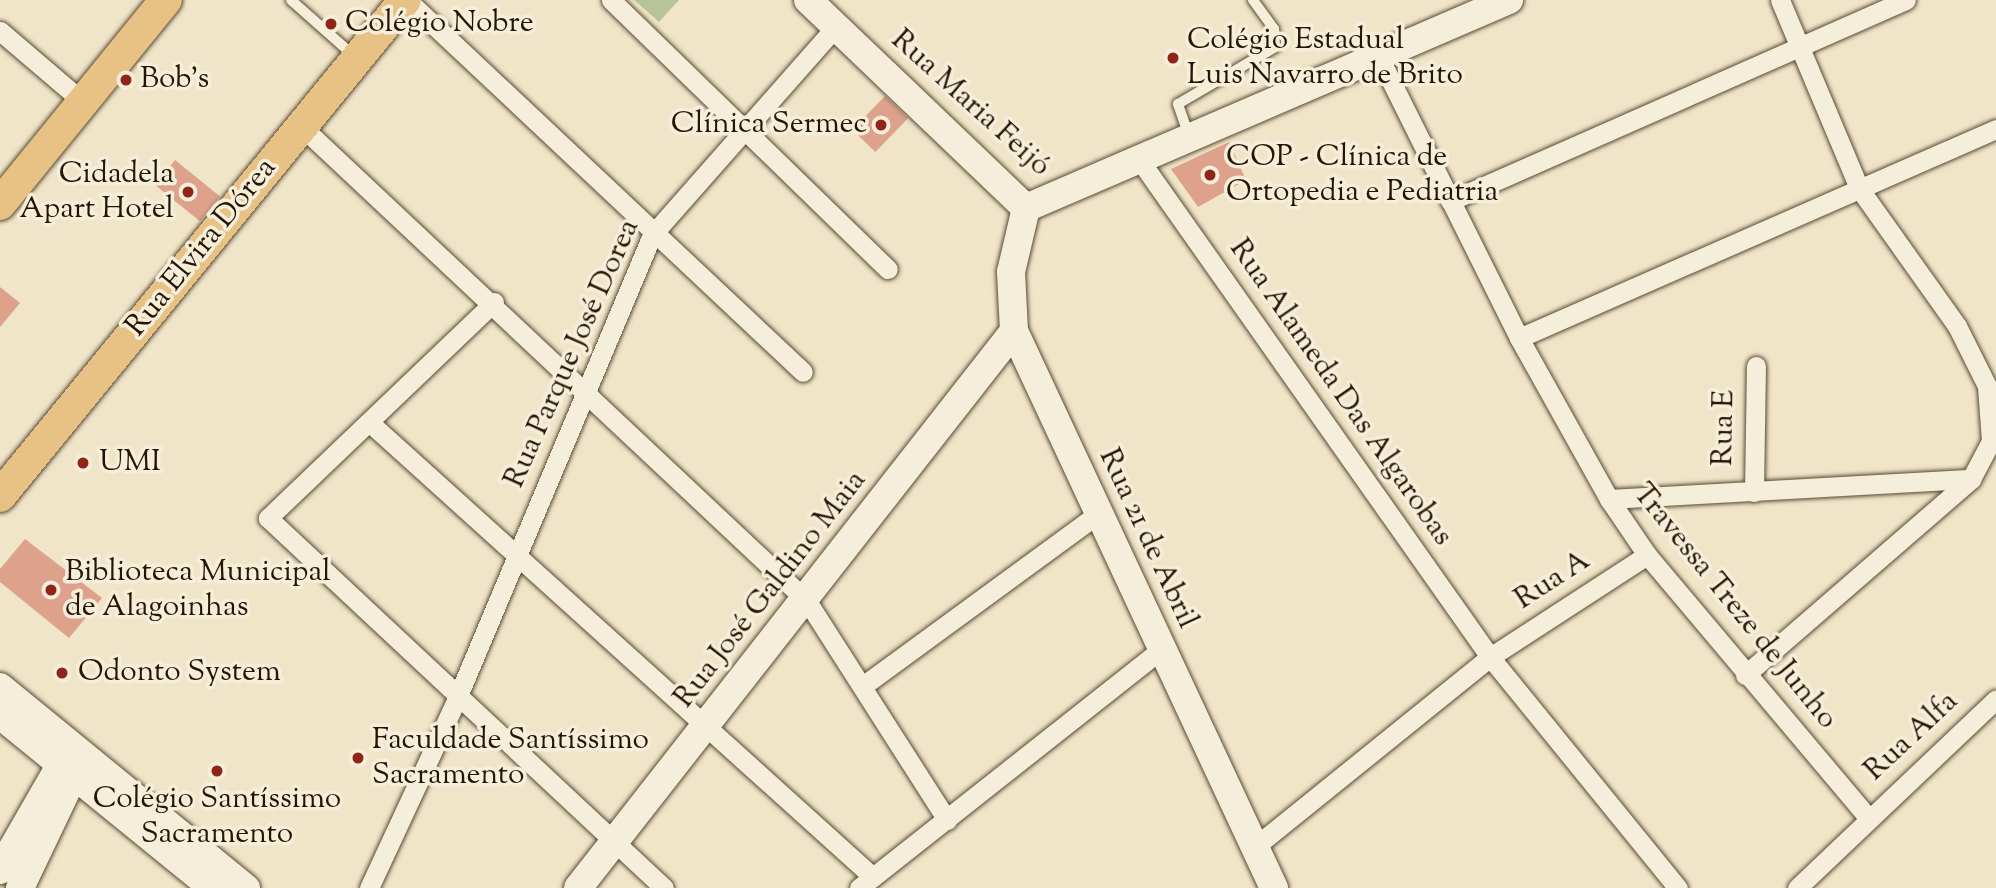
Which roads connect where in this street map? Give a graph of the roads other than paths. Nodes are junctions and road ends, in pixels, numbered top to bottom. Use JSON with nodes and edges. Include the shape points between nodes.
{"nodes":[{"id":1,"x":166,"y":0,"type":"edge"},
{"id":2,"x":291,"y":0,"type":"edge"},
{"id":3,"x":406,"y":0,"type":"edge"},
{"id":4,"x":611,"y":0,"type":"edge"},
{"id":5,"x":808,"y":0,"type":"edge"},
{"id":6,"x":1253,"y":0,"type":"edge"},
{"id":7,"x":1508,"y":0,"type":"edge"},
{"id":8,"x":1780,"y":0,"type":"edge"},
{"id":9,"x":1906,"y":0,"type":"edge"},
{"id":10,"x":836,"y":26,"type":"junction"},
{"id":11,"x":0,"y":31,"type":"edge"},
{"id":12,"x":1798,"y":47,"type":"junction"},
{"id":13,"x":1379,"y":57,"type":"junction"},
{"id":14,"x":356,"y":58,"type":"junction"},
{"id":15,"x":82,"y":102,"type":"junction"},
{"id":16,"x":302,"y":126,"type":"junction"},
{"id":17,"x":1996,"y":129,"type":"edge"},
{"id":18,"x":749,"y":131,"type":"junction"},
{"id":19,"x":1191,"y":140,"type":"junction"},
{"id":20,"x":1141,"y":162,"type":"junction"},
{"id":21,"x":1858,"y":188,"type":"junction"},
{"id":22,"x":1450,"y":201,"type":"junction"},
{"id":23,"x":0,"y":204,"type":"edge"},
{"id":24,"x":1026,"y":208,"type":"junction"},
{"id":25,"x":652,"y":235,"type":"junction"},
{"id":26,"x":888,"y":270,"type":"dead end"},
{"id":27,"x":494,"y":302,"type":"junction"},
{"id":28,"x":1014,"y":331,"type":"junction"},
{"id":29,"x":1518,"y":338,"type":"junction"},
{"id":30,"x":1756,"y":366,"type":"dead end"},
{"id":31,"x":803,"y":372,"type":"dead end"},
{"id":32,"x":585,"y":388,"type":"junction"},
{"id":33,"x":369,"y":422,"type":"junction"},
{"id":34,"x":1971,"y":479,"type":"junction"},
{"id":35,"x":1754,"y":492,"type":"junction"},
{"id":36,"x":0,"y":496,"type":"edge"},
{"id":37,"x":1609,"y":499,"type":"junction"},
{"id":38,"x":1098,"y":514,"type":"junction"},
{"id":39,"x":1647,"y":555,"type":"junction"},
{"id":40,"x":516,"y":557,"type":"junction"},
{"id":41,"x":807,"y":601,"type":"junction"},
{"id":42,"x":1162,"y":649,"type":"junction"},
{"id":43,"x":1490,"y":657,"type":"junction"},
{"id":44,"x":1745,"y":675,"type":"junction"},
{"id":45,"x":864,"y":685,"type":"junction"},
{"id":46,"x":0,"y":687,"type":"edge"},
{"id":47,"x":458,"y":696,"type":"junction"},
{"id":48,"x":1996,"y":699,"type":"edge"},
{"id":49,"x":0,"y":715,"type":"edge"},
{"id":50,"x":706,"y":727,"type":"junction"},
{"id":51,"x":72,"y":760,"type":"junction"},
{"id":52,"x":1869,"y":819,"type":"junction"},
{"id":53,"x":947,"y":820,"type":"junction"},
{"id":54,"x":615,"y":842,"type":"junction"},
{"id":55,"x":1257,"y":845,"type":"junction"},
{"id":56,"x":0,"y":870,"type":"edge"},
{"id":57,"x":866,"y":883,"type":"edge"},
{"id":58,"x":20,"y":888,"type":"edge"},
{"id":59,"x":213,"y":888,"type":"edge"},
{"id":60,"x":246,"y":888,"type":"edge"},
{"id":61,"x":369,"y":888,"type":"edge"},
{"id":62,"x":578,"y":888,"type":"edge"},
{"id":63,"x":664,"y":888,"type":"edge"},
{"id":64,"x":1274,"y":888,"type":"edge"},
{"id":65,"x":1678,"y":888,"type":"edge"},
{"id":66,"x":1797,"y":888,"type":"edge"}],
"edges":[{"from":1,"to":15,"type":"main road"},
{"from":2,"to":14,"type":"lane"},
{"from":3,"to":14,"type":"main road","name":"Rua Elvira Dórea"},
{"from":3,"to":25,"type":"street","name":"Rua Elvira Dórea"},
{"from":4,"to":18,"type":"street"},
{"from":5,"to":10,"type":"street","name":"Rua Maria Feijó"},
{"from":6,"to":19,"type":"lane","via":[[1274,29],[1275,47],[1177,106]]},
{"from":7,"to":13,"type":"street","name":"Rua Maria Feijó"},
{"from":8,"to":12,"type":"street"},
{"from":9,"to":12,"type":"street"},
{"from":10,"to":18,"type":"street","name":"Rua Parque José Dorea"},
{"from":10,"to":24,"type":"street","name":"Rua Maria Feijó"},
{"from":11,"to":15,"type":"street"},
{"from":12,"to":21,"type":"street"},
{"from":12,"to":22,"type":"street"},
{"from":13,"to":19,"type":"street","name":"Rua Maria Feijó"},
{"from":13,"to":22,"type":"street","name":"Travessa Treze de Junho"},
{"from":14,"to":16,"type":"main road","name":"Rua Elvira Dórea"},
{"from":15,"to":23,"type":"main road"},
{"from":16,"to":27,"type":"street"},
{"from":16,"to":36,"type":"main road","name":"Rua Elvira Dórea"},
{"from":17,"to":21,"type":"street"},
{"from":18,"to":25,"type":"street","name":"Rua Parque José Dorea"},
{"from":18,"to":26,"type":"street"},
{"from":19,"to":20,"type":"street","name":"Rua Maria Feijó"},
{"from":20,"to":24,"type":"street","name":"Rua Maria Feijó"},
{"from":20,"to":43,"type":"street","name":"Rua Alameda Das Algarobas"},
{"from":21,"to":29,"type":"street"},
{"from":21,"to":34,"type":"street","via":[[1956,326],[1987,386],[1991,441]]},
{"from":22,"to":29,"type":"street","name":"Travessa Treze de Junho"},
{"from":24,"to":28,"type":"street","name":"Rua 21 de Abril","via":[[1011,272]]},
{"from":25,"to":31,"type":"street","name":"Rua Elvira Dórea"},
{"from":25,"to":32,"type":"street","name":"Rua Parque José Dorea"},
{"from":27,"to":32,"type":"street"},
{"from":27,"to":33,"type":"street"},
{"from":28,"to":38,"type":"street","name":"Rua 21 de Abril"},
{"from":28,"to":41,"type":"street","name":"Rua José Galdino Maia"},
{"from":29,"to":37,"type":"street","name":"Travessa Treze de Junho"},
{"from":30,"to":35,"type":"street","name":"Rua E"},
{"from":32,"to":40,"type":"street","name":"Rua Parque José Dorea"},
{"from":32,"to":41,"type":"street"},
{"from":33,"to":40,"type":"street"},
{"from":33,"to":47,"type":"street","via":[[270,513],[269,521]]},
{"from":34,"to":35,"type":"street"},
{"from":34,"to":44,"type":"street"},
{"from":35,"to":37,"type":"street"},
{"from":37,"to":39,"type":"street","name":"Travessa Treze de Junho"},
{"from":38,"to":42,"type":"street","name":"Rua 21 de Abril"},
{"from":38,"to":45,"type":"street"},
{"from":39,"to":43,"type":"street","name":"Rua A"},
{"from":39,"to":44,"type":"street","name":"Travessa Treze de Junho"},
{"from":40,"to":47,"type":"street","name":"Rua Parque José Dorea"},
{"from":40,"to":50,"type":"street"},
{"from":41,"to":45,"type":"street"},
{"from":41,"to":50,"type":"street","name":"Rua José Galdino Maia"},
{"from":42,"to":53,"type":"street"},
{"from":42,"to":55,"type":"street","name":"Rua 21 de Abril"},
{"from":43,"to":55,"type":"street","name":"Rua A"},
{"from":43,"to":65,"type":"street","name":"Rua Alameda Das Algarobas"},
{"from":44,"to":52,"type":"street","name":"Travessa Treze de Junho"},
{"from":45,"to":53,"type":"street"},
{"from":46,"to":51,"type":"street"},
{"from":47,"to":54,"type":"street"},
{"from":47,"to":61,"type":"street","name":"Rua Parque José Dorea"},
{"from":48,"to":52,"type":"street","name":"Rua Alfa"},
{"from":49,"to":51,"type":"street"},
{"from":50,"to":54,"type":"street","name":"Rua José Galdino Maia"},
{"from":50,"to":57,"type":"street"},
{"from":51,"to":56,"type":"street"},
{"from":51,"to":58,"type":"street"},
{"from":51,"to":59,"type":"street"},
{"from":51,"to":60,"type":"street"},
{"from":52,"to":66,"type":"street","name":"Rua Alfa"},
{"from":53,"to":57,"type":"street"},
{"from":54,"to":62,"type":"street","name":"Rua José Galdino Maia"},
{"from":54,"to":63,"type":"street"},
{"from":55,"to":64,"type":"street","name":"Rua 21 de Abril"}]}
